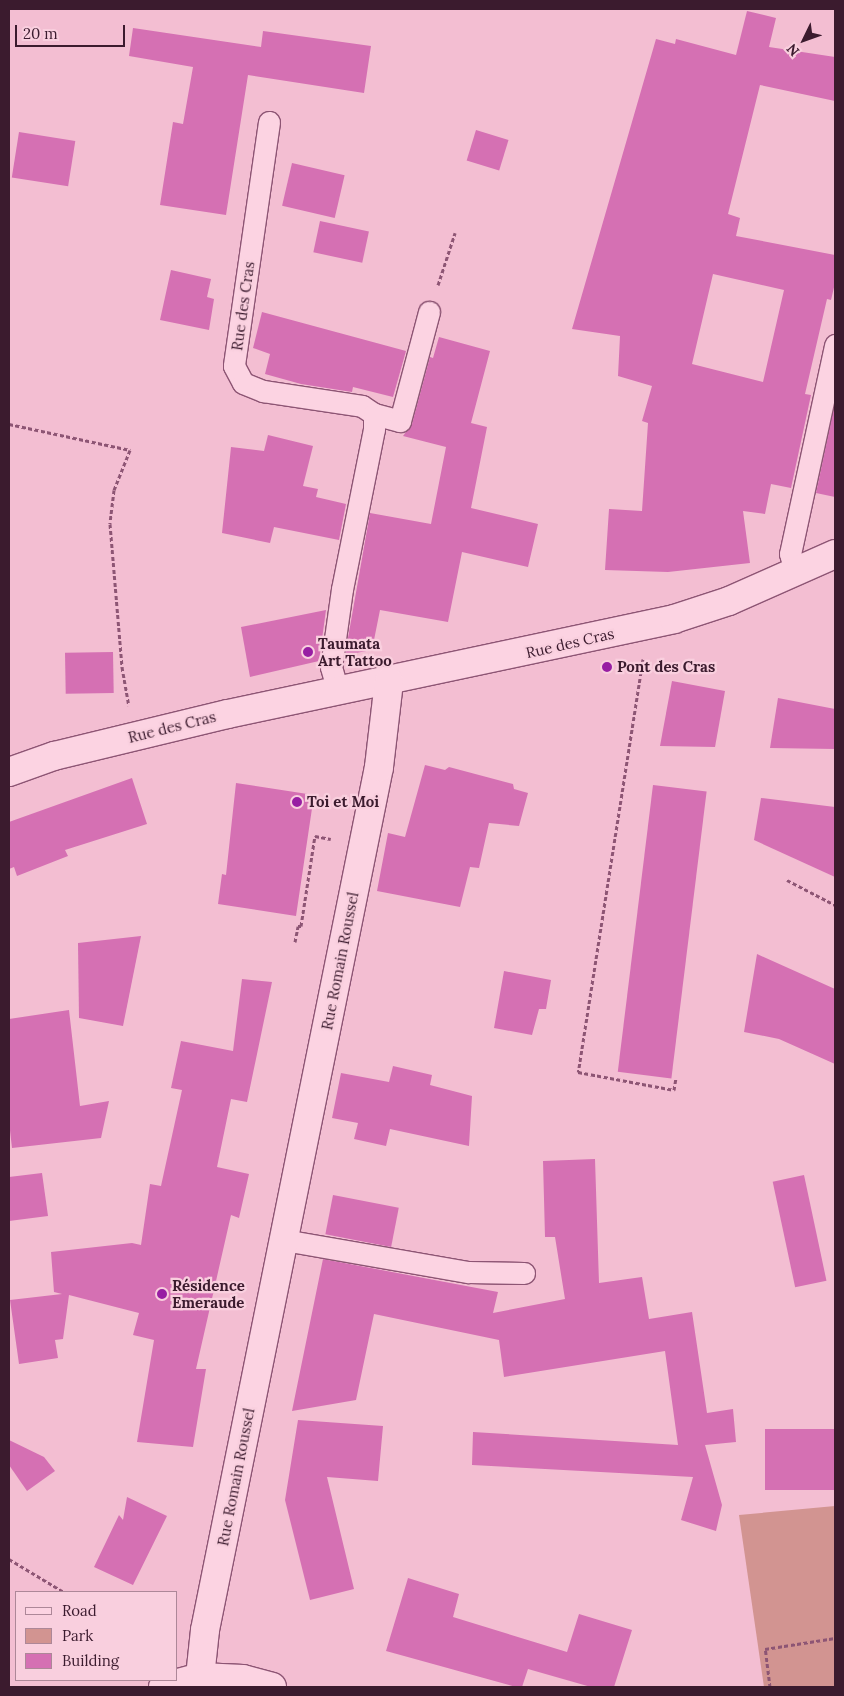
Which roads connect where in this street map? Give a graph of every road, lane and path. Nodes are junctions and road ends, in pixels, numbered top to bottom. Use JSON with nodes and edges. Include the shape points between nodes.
{"nodes":[{"id":1,"x":269,"y":122,"type":"dead end"},
{"id":2,"x":455,"y":233,"type":"dead end"},
{"id":3,"x":429,"y":312,"type":"joint"},
{"id":4,"x":835,"y":345,"type":"edge"},
{"id":5,"x":374,"y":414,"type":"junction"},
{"id":6,"x":9,"y":424,"type":"edge"},
{"id":7,"x":835,"y":554,"type":"edge"},
{"id":8,"x":795,"y":571,"type":"junction"},
{"id":9,"x":640,"y":675,"type":"dead end"},
{"id":10,"x":389,"y":682,"type":"junction"},
{"id":11,"x":338,"y":692,"type":"junction"},
{"id":12,"x":131,"y":713,"type":"dead end"},
{"id":13,"x":9,"y":772,"type":"edge"},
{"id":14,"x":327,"y":838,"type":"dead end"},
{"id":15,"x":787,"y":880,"type":"dead end"},
{"id":16,"x":835,"y":904,"type":"edge"},
{"id":17,"x":295,"y":942,"type":"dead end"},
{"id":18,"x":676,"y":1078,"type":"dead end"},
{"id":19,"x":284,"y":1240,"type":"junction"},
{"id":20,"x":524,"y":1273,"type":"dead end"},
{"id":21,"x":9,"y":1558,"type":"edge"},
{"id":22,"x":62,"y":1591,"type":"edge"},
{"id":23,"x":835,"y":1638,"type":"edge"},
{"id":24,"x":200,"y":1677,"type":"junction"},
{"id":25,"x":163,"y":1687,"type":"edge"},
{"id":26,"x":272,"y":1687,"type":"edge"},
{"id":27,"x":770,"y":1687,"type":"edge"}],
"edges":[{"from":1,"to":5,"type":"lane","name":"Rue des Cras","via":[[234,366],[243,382],[263,391],[362,406]]},
{"from":2,"to":3,"type":"path"},
{"from":3,"to":5,"type":"lane","name":"Rue des Cras","via":[[400,421]]},
{"from":4,"to":8,"type":"lane","via":[[790,554]]},
{"from":5,"to":11,"type":"lane","via":[[374,429],[342,589],[331,667]]},
{"from":6,"to":12,"type":"path","via":[[130,450],[114,490],[110,524],[122,667]]},
{"from":7,"to":8,"type":"street","name":"Rue des Cras"},
{"from":8,"to":10,"type":"street","name":"Rue des Cras","via":[[729,601],[674,619]]},
{"from":9,"to":18,"type":"path","via":[[578,1072],[674,1090]]},
{"from":10,"to":11,"type":"street","name":"Rue des Cras"},
{"from":10,"to":19,"type":"street","name":"Rue Romain Roussel","via":[[379,767]]},
{"from":11,"to":13,"type":"street","name":"Rue des Cras","via":[[228,714],[54,756]]},
{"from":14,"to":17,"type":"path","via":[[315,836],[301,926],[298,926]]},
{"from":15,"to":16,"type":"path"},
{"from":19,"to":20,"type":"lane","via":[[468,1272]]},
{"from":19,"to":24,"type":"street","name":"Rue Romain Roussel","via":[[205,1630]]},
{"from":21,"to":22,"type":"path"},
{"from":23,"to":27,"type":"path","via":[[765,1649]]},
{"from":24,"to":25,"type":"street"},
{"from":24,"to":26,"type":"street","via":[[243,1679]]}]}
